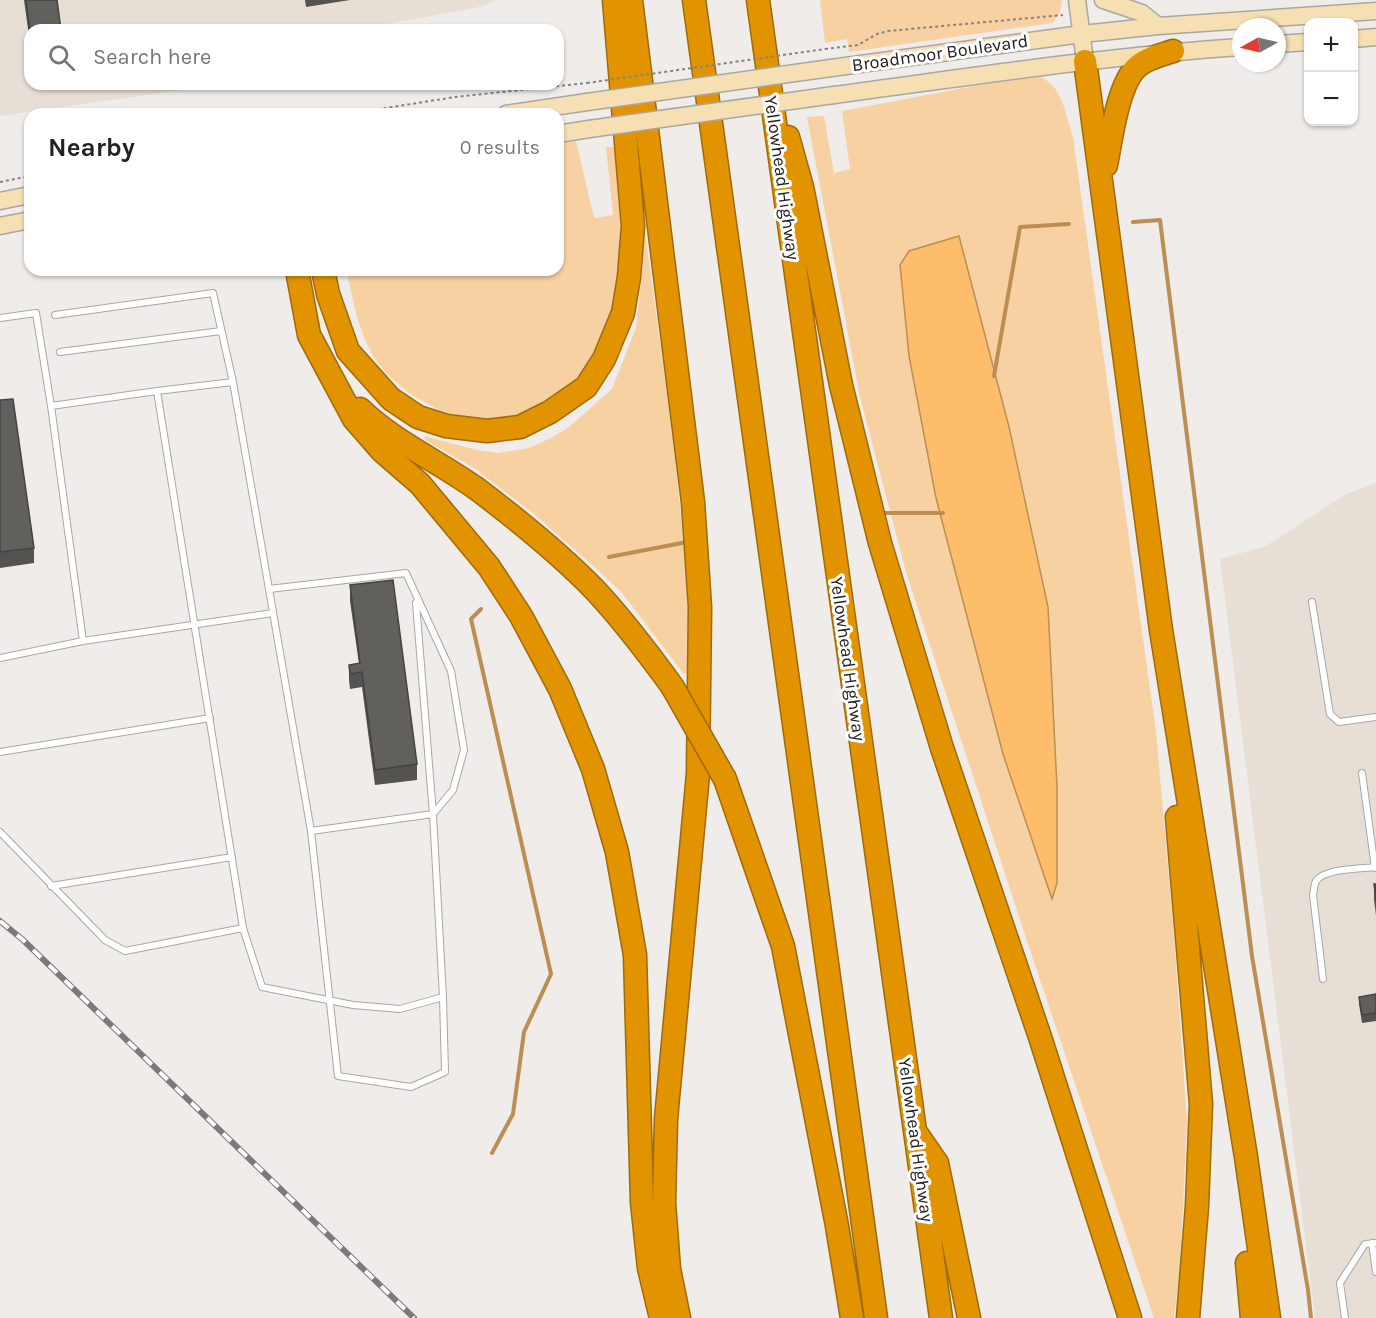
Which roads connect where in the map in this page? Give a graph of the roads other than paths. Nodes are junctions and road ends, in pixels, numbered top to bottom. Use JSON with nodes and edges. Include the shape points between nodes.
{"nodes":[{"id":1,"x":614,"y":0,"type":"edge"},
{"id":2,"x":631,"y":0,"type":"edge"},
{"id":3,"x":694,"y":0,"type":"edge"},
{"id":4,"x":758,"y":0,"type":"edge"},
{"id":5,"x":1103,"y":0,"type":"edge"},
{"id":6,"x":1078,"y":8,"type":"edge"},
{"id":7,"x":1376,"y":10,"type":"edge"},
{"id":8,"x":1158,"y":26,"type":"junction"},
{"id":9,"x":1082,"y":34,"type":"junction"},
{"id":10,"x":1376,"y":37,"type":"edge"},
{"id":11,"x":1358,"y":39,"type":"edge"},
{"id":12,"x":1304,"y":42,"type":"edge"},
{"id":13,"x":1286,"y":43,"type":"edge"},
{"id":14,"x":1232,"y":47,"type":"edge"},
{"id":15,"x":1173,"y":51,"type":"junction"},
{"id":16,"x":765,"y":54,"type":"junction"},
{"id":17,"x":1085,"y":61,"type":"junction"},
{"id":18,"x":546,"y":108,"type":"edge"},
{"id":19,"x":564,"y":133,"type":"edge"},
{"id":20,"x":1102,"y":184,"type":"junction"},
{"id":21,"x":24,"y":196,"type":"edge"},
{"id":22,"x":0,"y":201,"type":"edge"},
{"id":23,"x":24,"y":221,"type":"edge"},
{"id":24,"x":0,"y":226,"type":"edge"},
{"id":25,"x":298,"y":276,"type":"edge"},
{"id":26,"x":324,"y":276,"type":"edge"},
{"id":27,"x":330,"y":276,"type":"edge"},
{"id":28,"x":328,"y":294,"type":"junction"},
{"id":29,"x":55,"y":315,"type":"dead end"},
{"id":30,"x":0,"y":318,"type":"edge"},
{"id":31,"x":221,"y":331,"type":"junction"},
{"id":32,"x":60,"y":352,"type":"dead end"},
{"id":33,"x":329,"y":374,"type":"junction"},
{"id":34,"x":233,"y":382,"type":"junction"},
{"id":35,"x":157,"y":391,"type":"junction"},
{"id":36,"x":51,"y":406,"type":"junction"},
{"id":37,"x":269,"y":589,"type":"junction"},
{"id":38,"x":416,"y":597,"type":"junction"},
{"id":39,"x":1312,"y":602,"type":"dead end"},
{"id":40,"x":273,"y":612,"type":"junction"},
{"id":41,"x":195,"y":624,"type":"junction"},
{"id":42,"x":1161,"y":630,"type":"junction"},
{"id":43,"x":82,"y":641,"type":"junction"},
{"id":44,"x":0,"y":658,"type":"edge"},
{"id":45,"x":1376,"y":717,"type":"edge"},
{"id":46,"x":210,"y":718,"type":"junction"},
{"id":47,"x":0,"y":752,"type":"edge"},
{"id":48,"x":1362,"y":773,"type":"dead end"},
{"id":49,"x":433,"y":814,"type":"junction"},
{"id":50,"x":311,"y":831,"type":"junction"},
{"id":51,"x":0,"y":832,"type":"edge"},
{"id":52,"x":232,"y":857,"type":"junction"},
{"id":53,"x":1376,"y":867,"type":"edge"},
{"id":54,"x":51,"y":886,"type":"junction"},
{"id":55,"x":243,"y":928,"type":"junction"},
{"id":56,"x":1323,"y":979,"type":"dead end"},
{"id":57,"x":443,"y":997,"type":"junction"},
{"id":58,"x":330,"y":999,"type":"junction"},
{"id":59,"x":1236,"y":1101,"type":"junction"},
{"id":60,"x":914,"y":1130,"type":"junction"},
{"id":61,"x":1374,"y":1243,"type":"edge"},
{"id":62,"x":1376,"y":1272,"type":"edge"},
{"id":63,"x":661,"y":1318,"type":"edge"},
{"id":64,"x":679,"y":1318,"type":"edge"},
{"id":65,"x":852,"y":1318,"type":"edge"},
{"id":66,"x":876,"y":1318,"type":"edge"},
{"id":67,"x":941,"y":1318,"type":"edge"},
{"id":68,"x":969,"y":1318,"type":"edge"},
{"id":69,"x":1131,"y":1318,"type":"edge"},
{"id":70,"x":1188,"y":1318,"type":"edge"},
{"id":71,"x":1252,"y":1318,"type":"edge"},
{"id":72,"x":1269,"y":1318,"type":"edge"},
{"id":73,"x":1345,"y":1318,"type":"edge"}],
"edges":[{"from":1,"to":28,"type":"highway","via":[[633,226],[623,314],[604,359],[586,387],[520,427],[487,430],[446,426],[418,417],[391,399],[348,351]]},
{"from":2,"to":64,"type":"highway","via":[[693,502],[700,607],[698,774],[666,1119],[665,1214],[669,1269]]},
{"from":3,"to":66,"type":"highway"},
{"from":4,"to":16,"type":"highway","name":"Yellowhead Highway"},
{"from":5,"to":8,"type":"main road","via":[[1142,13]]},
{"from":6,"to":9,"type":"main road"},
{"from":7,"to":8,"type":"main road","name":"Broadmoor Boulevard"},
{"from":8,"to":9,"type":"main road","name":"Broadmoor Boulevard"},
{"from":9,"to":17,"type":"main road"},
{"from":9,"to":18,"type":"main road","name":"Broadmoor Boulevard","bridge":true},
{"from":10,"to":11,"type":"main road"},
{"from":12,"to":13,"type":"main road"},
{"from":14,"to":15,"type":"main road","name":"Broadmoor Boulevard"},
{"from":15,"to":17,"type":"main road","name":"Broadmoor Boulevard"},
{"from":15,"to":20,"type":"highway","via":[[1138,66],[1124,87]]},
{"from":16,"to":60,"type":"highway","name":"Yellowhead Highway"},
{"from":16,"to":69,"type":"highway","via":[[802,187],[841,385],[879,543],[942,748]]},
{"from":17,"to":19,"type":"main road","name":"Broadmoor Boulevard","bridge":true},
{"from":17,"to":20,"type":"highway"},
{"from":20,"to":42,"type":"highway"},
{"from":21,"to":22,"type":"main road"},
{"from":23,"to":24,"type":"main road"},
{"from":25,"to":33,"type":"highway","via":[[309,334]]},
{"from":26,"to":28,"type":"highway"},
{"from":27,"to":28,"type":"highway"},
{"from":29,"to":31,"type":"lane","via":[[213,293]]},
{"from":30,"to":36,"type":"lane","via":[[36,313]]},
{"from":31,"to":32,"type":"lane"},
{"from":31,"to":34,"type":"lane"},
{"from":33,"to":63,"type":"highway","via":[[354,419],[382,451],[420,484],[495,577],[560,689],[593,769],[617,852],[635,955],[642,1202],[649,1268]]},
{"from":33,"to":65,"type":"highway","bridge":true,"via":[[361,411],[476,489],[554,551],[595,590],[672,686],[725,779],[783,946]]},
{"from":34,"to":35,"type":"lane"},
{"from":34,"to":37,"type":"lane"},
{"from":35,"to":36,"type":"lane"},
{"from":35,"to":41,"type":"lane"},
{"from":36,"to":43,"type":"lane"},
{"from":37,"to":38,"type":"lane","via":[[406,573]]},
{"from":37,"to":40,"type":"lane"},
{"from":38,"to":49,"type":"lane"},
{"from":38,"to":49,"type":"lane","via":[[451,670],[464,750],[453,790]]},
{"from":39,"to":45,"type":"lane","via":[[1330,714],[1339,722]]},
{"from":40,"to":41,"type":"lane"},
{"from":40,"to":50,"type":"lane"},
{"from":41,"to":43,"type":"lane"},
{"from":41,"to":46,"type":"lane"},
{"from":42,"to":59,"type":"highway"},
{"from":42,"to":70,"type":"highway","via":[[1201,1104]]},
{"from":43,"to":44,"type":"lane"},
{"from":46,"to":47,"type":"lane"},
{"from":46,"to":52,"type":"lane"},
{"from":48,"to":53,"type":"lane"},
{"from":49,"to":50,"type":"lane"},
{"from":49,"to":57,"type":"lane"},
{"from":50,"to":58,"type":"lane"},
{"from":51,"to":54,"type":"lane"},
{"from":52,"to":54,"type":"lane"},
{"from":52,"to":55,"type":"lane"},
{"from":53,"to":56,"type":"lane","via":[[1331,872],[1314,883]]},
{"from":54,"to":55,"type":"lane","via":[[105,940],[125,951]]},
{"from":55,"to":58,"type":"lane","via":[[262,987]]},
{"from":57,"to":58,"type":"lane","via":[[400,1009]]},
{"from":57,"to":58,"type":"lane","via":[[444,1072],[411,1087],[338,1076]]},
{"from":59,"to":71,"type":"highway"},
{"from":59,"to":72,"type":"highway"},
{"from":60,"to":67,"type":"highway","name":"Yellowhead Highway"},
{"from":60,"to":68,"type":"highway","via":[[937,1163]]},
{"from":61,"to":62,"type":"lane"},
{"from":61,"to":73,"type":"lane","via":[[1365,1244],[1340,1282]]}]}
